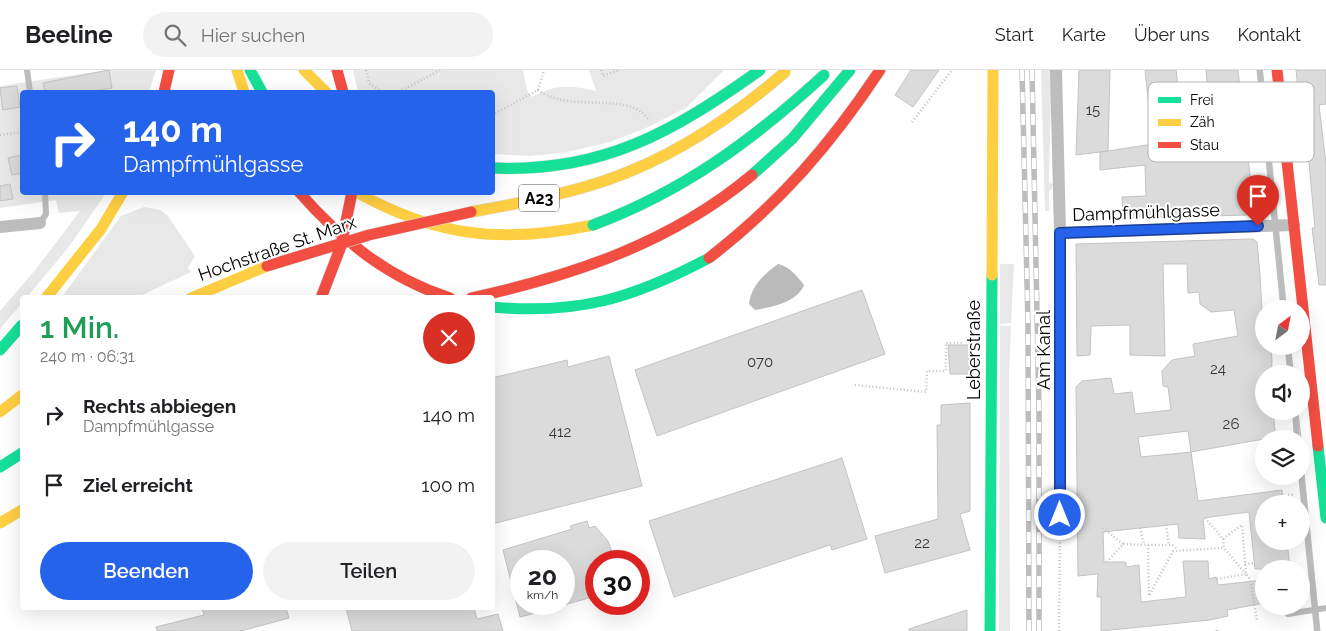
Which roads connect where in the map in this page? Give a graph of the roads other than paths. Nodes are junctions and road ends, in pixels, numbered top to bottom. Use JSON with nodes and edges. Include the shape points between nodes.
{"nodes":[{"id":1,"x":27,"y":70,"type":"edge"},
{"id":2,"x":170,"y":70,"type":"edge"},
{"id":3,"x":237,"y":70,"type":"edge"},
{"id":4,"x":250,"y":70,"type":"edge"},
{"id":5,"x":304,"y":70,"type":"edge"},
{"id":6,"x":337,"y":70,"type":"edge"},
{"id":7,"x":760,"y":70,"type":"edge"},
{"id":8,"x":766,"y":70,"type":"edge"},
{"id":9,"x":831,"y":70,"type":"edge"},
{"id":10,"x":850,"y":70,"type":"edge"},
{"id":11,"x":880,"y":70,"type":"edge"},
{"id":12,"x":993,"y":70,"type":"edge"},
{"id":13,"x":1056,"y":70,"type":"edge"},
{"id":14,"x":786,"y":71,"type":"edge"},
{"id":15,"x":30,"y":90,"type":"edge"},
{"id":16,"x":165,"y":90,"type":"edge"},
{"id":17,"x":243,"y":90,"type":"edge"},
{"id":18,"x":261,"y":90,"type":"edge"},
{"id":19,"x":324,"y":90,"type":"edge"},
{"id":20,"x":343,"y":90,"type":"edge"},
{"id":21,"x":1269,"y":162,"type":"edge"},
{"id":22,"x":1287,"y":162,"type":"edge"},
{"id":23,"x":495,"y":168,"type":"edge"},
{"id":24,"x":45,"y":195,"type":"edge"},
{"id":25,"x":121,"y":195,"type":"edge"},
{"id":26,"x":303,"y":195,"type":"edge"},
{"id":27,"x":352,"y":195,"type":"edge"},
{"id":28,"x":361,"y":195,"type":"edge"},
{"id":29,"x":40,"y":223,"type":"joint"},
{"id":30,"x":1294,"y":225,"type":"junction"},
{"id":31,"x":1276,"y":226,"type":"junction"},
{"id":32,"x":0,"y":227,"type":"edge"},
{"id":33,"x":1060,"y":233,"type":"junction"},
{"id":34,"x":48,"y":295,"type":"edge"},
{"id":35,"x":198,"y":295,"type":"edge"},
{"id":36,"x":322,"y":295,"type":"edge"},
{"id":37,"x":442,"y":295,"type":"edge"},
{"id":38,"x":483,"y":295,"type":"edge"},
{"id":39,"x":1283,"y":300,"type":"edge"},
{"id":40,"x":495,"y":306,"type":"edge"},
{"id":41,"x":20,"y":326,"type":"edge"},
{"id":42,"x":0,"y":350,"type":"edge"},
{"id":43,"x":20,"y":397,"type":"edge"},
{"id":44,"x":0,"y":412,"type":"edge"},
{"id":45,"x":20,"y":454,"type":"edge"},
{"id":46,"x":0,"y":467,"type":"edge"},
{"id":47,"x":1324,"y":475,"type":"edge"},
{"id":48,"x":1302,"y":485,"type":"edge"},
{"id":49,"x":20,"y":511,"type":"edge"},
{"id":50,"x":1060,"y":515,"type":"road end"},
{"id":51,"x":1326,"y":518,"type":"edge"},
{"id":52,"x":0,"y":523,"type":"edge"},
{"id":53,"x":1326,"y":608,"type":"edge"},
{"id":54,"x":1315,"y":610,"type":"junction"},
{"id":55,"x":1310,"y":611,"type":"edge"},
{"id":56,"x":990,"y":631,"type":"edge"},
{"id":57,"x":1317,"y":631,"type":"edge"}],
"edges":[{"from":1,"to":15,"type":"lane"},
{"from":2,"to":16,"type":"main road"},
{"from":3,"to":17,"type":"main road"},
{"from":4,"to":18,"type":"main road"},
{"from":5,"to":19,"type":"main road"},
{"from":6,"to":20,"type":"main road"},
{"from":7,"to":23,"type":"main road","bridge":true,"via":[[707,108],[625,149],[564,166]]},
{"from":8,"to":14,"type":"main road"},
{"from":9,"to":28,"type":"main road","bridge":true,"via":[[776,119],[718,163],[670,192],[616,217],[575,230],[525,237],[482,236],[424,224],[396,214]]},
{"from":10,"to":38,"type":"main road","bridge":true,"via":[[769,161],[692,218],[609,259]]},
{"from":11,"to":40,"type":"main road","bridge":true,"via":[[837,134],[796,184],[709,258],[652,287],[597,304],[536,310]]},
{"from":12,"to":56,"type":"main road","name":"Leberstraße"},
{"from":13,"to":33,"type":"street","name":"Am Kanal"},
{"from":14,"to":35,"type":"main road","name":"Hochstraße St. Marx","number":"A23","bridge":true,"via":[[716,126],[632,170],[558,194],[344,241],[268,266]]},
{"from":21,"to":31,"type":"lane"},
{"from":22,"to":30,"type":"main road"},
{"from":24,"to":29,"type":"lane","via":[[46,214]]},
{"from":25,"to":34,"type":"main road","via":[[101,229]]},
{"from":26,"to":37,"type":"main road","via":[[335,231],[375,262]]},
{"from":27,"to":36,"type":"main road","bridge":true,"via":[[347,226]]},
{"from":29,"to":32,"type":"street"},
{"from":30,"to":31,"type":"street","name":"Dampfmühlgasse"},
{"from":30,"to":47,"type":"main road"},
{"from":31,"to":33,"type":"street","name":"Dampfmühlgasse"},
{"from":31,"to":39,"type":"lane"},
{"from":33,"to":50,"type":"street","name":"Am Kanal"},
{"from":41,"to":42,"type":"main road"},
{"from":43,"to":44,"type":"main road"},
{"from":45,"to":46,"type":"main road"},
{"from":47,"to":51,"type":"main road"},
{"from":48,"to":54,"type":"lane"},
{"from":49,"to":52,"type":"main road"},
{"from":53,"to":54,"type":"lane"},
{"from":54,"to":55,"type":"lane"},
{"from":54,"to":57,"type":"lane"}]}
